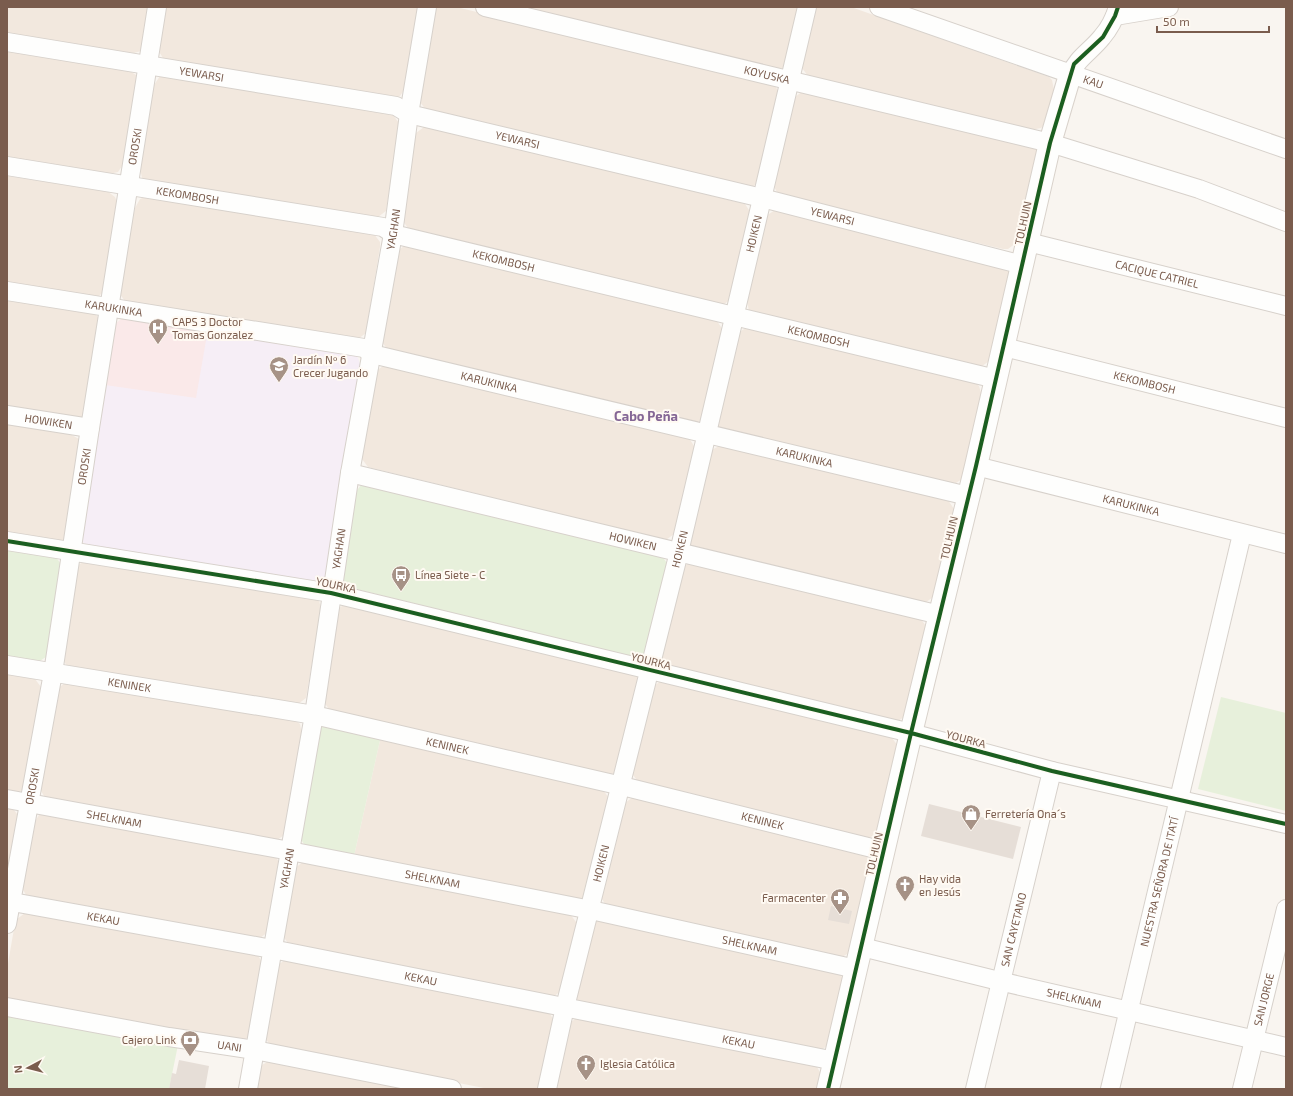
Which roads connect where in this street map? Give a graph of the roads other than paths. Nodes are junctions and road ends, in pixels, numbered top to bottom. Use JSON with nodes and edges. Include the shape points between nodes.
{"nodes":[{"id":1,"x":157,"y":7,"type":"edge"},
{"id":2,"x":427,"y":7,"type":"edge"},
{"id":3,"x":485,"y":7,"type":"edge"},
{"id":4,"x":807,"y":7,"type":"edge"},
{"id":5,"x":879,"y":7,"type":"edge"},
{"id":6,"x":1169,"y":7,"type":"edge"},
{"id":7,"x":1117,"y":12,"type":"edge"},
{"id":8,"x":7,"y":42,"type":"edge"},
{"id":9,"x":147,"y":64,"type":"junction"},
{"id":10,"x":1070,"y":75,"type":"junction"},
{"id":11,"x":790,"y":81,"type":"junction"},
{"id":12,"x":409,"y":114,"type":"junction"},
{"id":13,"x":1050,"y":143,"type":"junction"},
{"id":14,"x":1286,"y":149,"type":"edge"},
{"id":15,"x":7,"y":166,"type":"edge"},
{"id":16,"x":128,"y":186,"type":"junction"},
{"id":17,"x":762,"y":198,"type":"junction"},
{"id":18,"x":1286,"y":222,"type":"edge"},
{"id":19,"x":393,"y":234,"type":"junction"},
{"id":20,"x":1028,"y":242,"type":"junction"},
{"id":21,"x":1023,"y":265,"type":"junction"},
{"id":22,"x":7,"y":291,"type":"edge"},
{"id":23,"x":1286,"y":306,"type":"edge"},
{"id":24,"x":109,"y":307,"type":"junction"},
{"id":25,"x":735,"y":316,"type":"junction"},
{"id":26,"x":1004,"y":347,"type":"junction"},
{"id":27,"x":372,"y":354,"type":"junction"},
{"id":28,"x":996,"y":379,"type":"junction"},
{"id":29,"x":7,"y":415,"type":"edge"},
{"id":30,"x":1286,"y":418,"type":"edge"},
{"id":31,"x":90,"y":428,"type":"junction"},
{"id":32,"x":706,"y":434,"type":"junction"},
{"id":33,"x":976,"y":466,"type":"junction"},
{"id":34,"x":350,"y":473,"type":"junction"},
{"id":35,"x":968,"y":496,"type":"junction"},
{"id":36,"x":1242,"y":534,"type":"junction"},
{"id":37,"x":7,"y":541,"type":"edge"},
{"id":38,"x":1286,"y":544,"type":"edge"},
{"id":39,"x":72,"y":551,"type":"junction"},
{"id":40,"x":679,"y":552,"type":"junction"},
{"id":41,"x":331,"y":593,"type":"junction"},
{"id":42,"x":940,"y":615,"type":"junction"},
{"id":43,"x":7,"y":665,"type":"edge"},
{"id":44,"x":649,"y":669,"type":"junction"},
{"id":45,"x":53,"y":673,"type":"junction"},
{"id":46,"x":314,"y":715,"type":"junction"},
{"id":47,"x":911,"y":734,"type":"junction"},
{"id":48,"x":1052,"y":771,"type":"junction"},
{"id":49,"x":622,"y":786,"type":"junction"},
{"id":50,"x":7,"y":800,"type":"edge"},
{"id":51,"x":1180,"y":800,"type":"junction"},
{"id":52,"x":30,"y":804,"type":"junction"},
{"id":53,"x":1286,"y":824,"type":"edge"},
{"id":54,"x":290,"y":851,"type":"junction"},
{"id":55,"x":884,"y":851,"type":"junction"},
{"id":56,"x":9,"y":901,"type":"edge"},
{"id":57,"x":1286,"y":909,"type":"edge"},
{"id":58,"x":590,"y":910,"type":"junction"},
{"id":59,"x":7,"y":924,"type":"edge"},
{"id":60,"x":862,"y":947,"type":"junction"},
{"id":61,"x":272,"y":949,"type":"junction"},
{"id":62,"x":856,"y":969,"type":"junction"},
{"id":63,"x":999,"y":981,"type":"junction"},
{"id":64,"x":7,"y":1007,"type":"edge"},
{"id":65,"x":565,"y":1007,"type":"junction"},
{"id":66,"x":1129,"y":1010,"type":"junction"},
{"id":67,"x":1254,"y":1040,"type":"junction"},
{"id":68,"x":1286,"y":1048,"type":"edge"},
{"id":69,"x":255,"y":1050,"type":"junction"},
{"id":70,"x":835,"y":1060,"type":"junction"},
{"id":71,"x":248,"y":1089,"type":"edge"},
{"id":72,"x":452,"y":1089,"type":"edge"},
{"id":73,"x":547,"y":1089,"type":"edge"},
{"id":74,"x":828,"y":1089,"type":"edge"},
{"id":75,"x":974,"y":1089,"type":"edge"},
{"id":76,"x":1110,"y":1089,"type":"edge"},
{"id":77,"x":1242,"y":1089,"type":"edge"}],
"edges":[{"from":1,"to":9,"type":"street","name":"OROSKI"},
{"from":2,"to":12,"type":"street","name":"YAGHAN"},
{"from":3,"to":11,"type":"street","name":"KOYUSKA"},
{"from":4,"to":11,"type":"street","name":"HOIKEN"},
{"from":5,"to":10,"type":"street","name":"KAU"},
{"from":6,"to":7,"type":"street"},
{"from":7,"to":10,"type":"street","name":"TOLHUIN","via":[[1103,37],[1074,64]]},
{"from":8,"to":9,"type":"street","name":"YEWARSI"},
{"from":9,"to":12,"type":"street","name":"YEWARSI","via":[[396,106]]},
{"from":9,"to":16,"type":"street","name":"OROSKI"},
{"from":10,"to":13,"type":"street","name":"TOLHUIN"},
{"from":10,"to":14,"type":"street","name":"KAU"},
{"from":11,"to":13,"type":"street","name":"KOYUSKA"},
{"from":11,"to":17,"type":"street","name":"HOIKEN"},
{"from":12,"to":17,"type":"street","name":"YEWARSI"},
{"from":12,"to":19,"type":"street","name":"YAGHAN"},
{"from":13,"to":18,"type":"street","name":"KOYUSKA","via":[[1199,189]]},
{"from":13,"to":20,"type":"street","name":"TOLHUIN"},
{"from":15,"to":16,"type":"street","name":"KEKOMBOSH"},
{"from":16,"to":19,"type":"street","name":"KEKOMBOSH","via":[[383,227]]},
{"from":16,"to":24,"type":"street","name":"OROSKI"},
{"from":17,"to":21,"type":"street","name":"YEWARSI"},
{"from":17,"to":25,"type":"street","name":"HOIKEN"},
{"from":19,"to":25,"type":"street","name":"KEKOMBOSH"},
{"from":19,"to":27,"type":"street","name":"YAGHAN"},
{"from":20,"to":21,"type":"street","name":"TOLHUIN"},
{"from":20,"to":23,"type":"street","name":"CACIQUE CATRIEL"},
{"from":21,"to":26,"type":"street","name":"TOLHUIN"},
{"from":22,"to":24,"type":"street","name":"KARUKINKA"},
{"from":24,"to":27,"type":"street","name":"KARUKINKA","via":[[364,348]]},
{"from":24,"to":31,"type":"street","name":"OROSKI"},
{"from":25,"to":28,"type":"street","name":"KEKOMBOSH"},
{"from":25,"to":32,"type":"street","name":"HOIKEN"},
{"from":26,"to":28,"type":"street","name":"TOLHUIN"},
{"from":26,"to":30,"type":"street","name":"KEKOMBOSH"},
{"from":27,"to":32,"type":"street","name":"KARUKINKA"},
{"from":27,"to":34,"type":"street","name":"YAGHAN"},
{"from":28,"to":33,"type":"street","name":"TOLHUIN"},
{"from":29,"to":31,"type":"street","name":"HOWIKEN"},
{"from":31,"to":39,"type":"street","name":"OROSKI"},
{"from":32,"to":35,"type":"street","name":"KARUKINKA"},
{"from":32,"to":40,"type":"street","name":"HOIKEN"},
{"from":33,"to":35,"type":"street","name":"TOLHUIN"},
{"from":33,"to":36,"type":"street","name":"KARUKINKA"},
{"from":34,"to":40,"type":"street","name":"HOWIKEN"},
{"from":34,"to":41,"type":"street","name":"YAGHAN"},
{"from":35,"to":42,"type":"street","name":"TOLHUIN"},
{"from":36,"to":38,"type":"street","name":"KARUKINKA"},
{"from":36,"to":51,"type":"street","name":"NUESTRA SEÑORA DE ITATÍ"},
{"from":37,"to":39,"type":"street","name":"YOURKA"},
{"from":39,"to":41,"type":"street","name":"YOURKA"},
{"from":39,"to":45,"type":"street","name":"OROSKI"},
{"from":40,"to":42,"type":"street","name":"HOWIKEN"},
{"from":40,"to":44,"type":"street","name":"HOIKEN"},
{"from":41,"to":44,"type":"street","name":"YOURKA"},
{"from":41,"to":46,"type":"street","name":"YAGHAN"},
{"from":42,"to":47,"type":"street","name":"TOLHUIN"},
{"from":43,"to":45,"type":"street","name":"KENINEK"},
{"from":44,"to":47,"type":"street","name":"YOURKA"},
{"from":44,"to":49,"type":"street","name":"HOIKEN"},
{"from":45,"to":46,"type":"street","name":"KENINEK"},
{"from":45,"to":52,"type":"street","name":"OROSKI"},
{"from":46,"to":49,"type":"street","name":"KENINEK"},
{"from":46,"to":54,"type":"street","name":"YAGHAN"},
{"from":47,"to":48,"type":"street","name":"YOURKA"},
{"from":47,"to":55,"type":"street","name":"TOLHUIN"},
{"from":48,"to":51,"type":"street","name":"YOURKA"},
{"from":48,"to":63,"type":"street","name":"SAN CAYETANO"},
{"from":49,"to":55,"type":"street","name":"KENINEK"},
{"from":49,"to":58,"type":"street","name":"HOIKEN"},
{"from":50,"to":52,"type":"street","name":"SHELKNAM"},
{"from":51,"to":53,"type":"street","name":"YOURKA"},
{"from":51,"to":66,"type":"street","name":"NUESTRA SEÑORA DE ITATÍ"},
{"from":52,"to":54,"type":"street","name":"SHELKNAM"},
{"from":52,"to":56,"type":"street","name":"OROSKI"},
{"from":54,"to":58,"type":"street","name":"SHELKNAM"},
{"from":54,"to":61,"type":"street","name":"YAGHAN"},
{"from":55,"to":60,"type":"street","name":"TOLHUIN"},
{"from":56,"to":59,"type":"street","name":"OROSKI"},
{"from":56,"to":61,"type":"street","name":"KEKAU"},
{"from":57,"to":67,"type":"street","name":"SAN JORGE"},
{"from":58,"to":62,"type":"street","name":"SHELKNAM"},
{"from":58,"to":65,"type":"street","name":"HOIKEN"},
{"from":60,"to":62,"type":"street","name":"TOLHUIN"},
{"from":60,"to":63,"type":"street","name":"SHELKNAM"},
{"from":61,"to":65,"type":"street","name":"KEKAU"},
{"from":61,"to":69,"type":"street","name":"YAGHAN"},
{"from":62,"to":70,"type":"street","name":"TOLHUIN"},
{"from":63,"to":66,"type":"street","name":"SHELKNAM"},
{"from":63,"to":75,"type":"street","name":"SAN CAYETANO"},
{"from":64,"to":69,"type":"street","name":"UANI"},
{"from":65,"to":70,"type":"street","name":"KEKAU"},
{"from":65,"to":73,"type":"street","name":"HOIKEN"},
{"from":66,"to":67,"type":"street","name":"SHELKNAM"},
{"from":66,"to":76,"type":"street","name":"NUESTRA SEÑORA DE ITATÍ"},
{"from":67,"to":68,"type":"street","name":"SHELKNAM"},
{"from":67,"to":77,"type":"street","name":"SAN JORGE"},
{"from":69,"to":71,"type":"street","name":"YAGHAN"},
{"from":69,"to":72,"type":"street","name":"UANI"},
{"from":70,"to":74,"type":"street","name":"TOLHUIN"}]}
